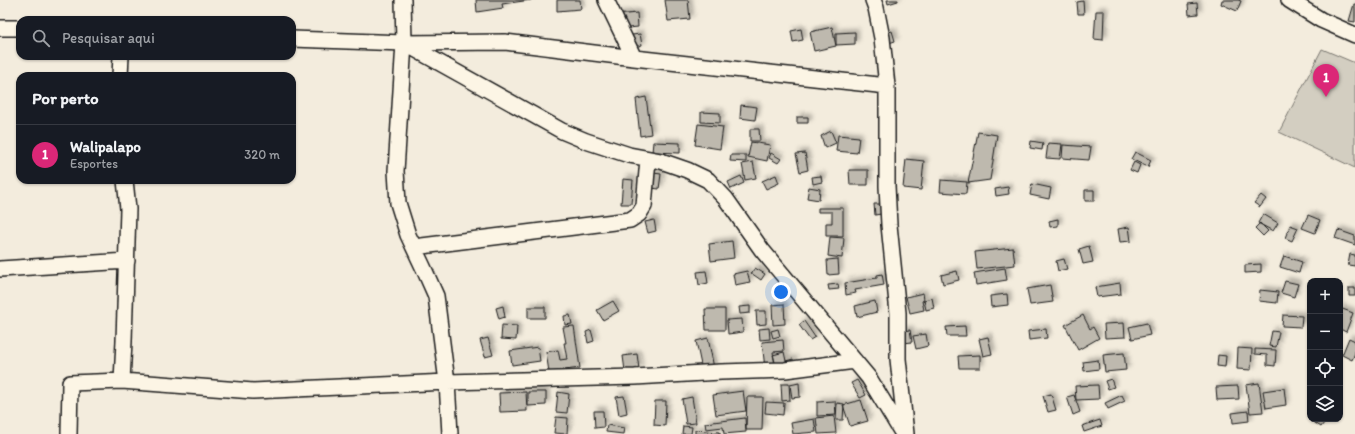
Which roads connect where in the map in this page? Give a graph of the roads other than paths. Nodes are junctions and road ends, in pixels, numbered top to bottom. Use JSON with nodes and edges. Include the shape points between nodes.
{"nodes":[{"id":1,"x":403,"y":0,"type":"edge"},
{"id":2,"x":606,"y":0,"type":"edge"},
{"id":3,"x":873,"y":0,"type":"edge"},
{"id":4,"x":1289,"y":0,"type":"edge"},
{"id":5,"x":0,"y":28,"type":"edge"},
{"id":6,"x":16,"y":28,"type":"edge"},
{"id":7,"x":1355,"y":35,"type":"edge"},
{"id":8,"x":296,"y":39,"type":"edge"},
{"id":9,"x":404,"y":43,"type":"junction"},
{"id":10,"x":634,"y":58,"type":"junction"},
{"id":11,"x":121,"y":60,"type":"edge"},
{"id":12,"x":120,"y":72,"type":"edge"},
{"id":13,"x":887,"y":86,"type":"junction"},
{"id":14,"x":648,"y":158,"type":"junction"},
{"id":15,"x":125,"y":184,"type":"edge"},
{"id":16,"x":414,"y":247,"type":"junction"},
{"id":17,"x":126,"y":261,"type":"junction"},
{"id":18,"x":0,"y":269,"type":"edge"},
{"id":19,"x":855,"y":362,"type":"junction"},
{"id":20,"x":122,"y":381,"type":"junction"},
{"id":21,"x":447,"y":382,"type":"junction"},
{"id":22,"x":69,"y":434,"type":"edge"},
{"id":23,"x":450,"y":434,"type":"edge"},
{"id":24,"x":905,"y":434,"type":"edge"}],
"edges":[{"from":1,"to":9,"type":"street"},
{"from":2,"to":10,"type":"street"},
{"from":3,"to":13,"type":"street","via":[[882,38]]},
{"from":4,"to":7,"type":"street","via":[[1321,20]]},
{"from":5,"to":6,"type":"street"},
{"from":8,"to":9,"type":"street"},
{"from":9,"to":10,"type":"street","via":[[505,42]]},
{"from":9,"to":14,"type":"street","via":[[562,131],[615,150]]},
{"from":9,"to":16,"type":"street","via":[[396,171],[398,203]]},
{"from":10,"to":13,"type":"street"},
{"from":11,"to":12,"type":"street"},
{"from":13,"to":24,"type":"street","via":[[886,186],[898,313],[898,359]]},
{"from":14,"to":16,"type":"street","via":[[644,206],[639,214],[630,220]]},
{"from":14,"to":19,"type":"street","via":[[708,180],[726,199],[762,250]]},
{"from":15,"to":17,"type":"street","via":[[128,209]]},
{"from":16,"to":21,"type":"street","via":[[436,296]]},
{"from":17,"to":18,"type":"street"},
{"from":17,"to":20,"type":"street"},
{"from":19,"to":21,"type":"street","via":[[785,370]]},
{"from":19,"to":24,"type":"street","via":[[869,378]]},
{"from":20,"to":21,"type":"street","via":[[254,391]]},
{"from":20,"to":22,"type":"street","via":[[70,383]]},
{"from":21,"to":23,"type":"street"}]}
